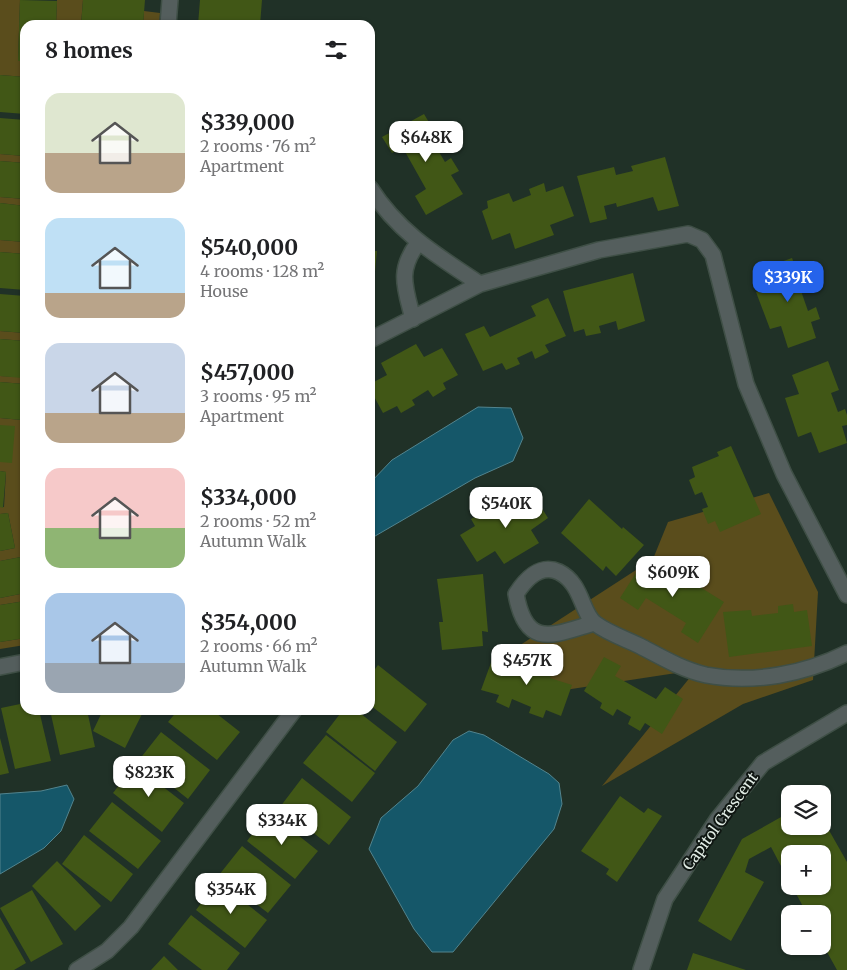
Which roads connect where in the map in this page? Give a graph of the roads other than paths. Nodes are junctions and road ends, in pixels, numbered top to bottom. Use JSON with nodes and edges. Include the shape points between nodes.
{"nodes":[{"id":1,"x":170,"y":0,"type":"edge"},
{"id":2,"x":168,"y":20,"type":"edge"},
{"id":3,"x":375,"y":196,"type":"edge"},
{"id":4,"x":418,"y":243,"type":"junction"},
{"id":5,"x":480,"y":284,"type":"junction"},
{"id":6,"x":413,"y":319,"type":"junction"},
{"id":7,"x":375,"y":338,"type":"edge"},
{"id":8,"x":847,"y":595,"type":"edge"},
{"id":9,"x":594,"y":623,"type":"junction"},
{"id":10,"x":847,"y":653,"type":"edge"},
{"id":11,"x":20,"y":663,"type":"edge"},
{"id":12,"x":0,"y":667,"type":"edge"},
{"id":13,"x":847,"y":713,"type":"edge"},
{"id":14,"x":290,"y":715,"type":"edge"},
{"id":15,"x":77,"y":970,"type":"edge"},
{"id":16,"x":641,"y":970,"type":"edge"}],
"edges":[{"from":1,"to":2,"type":"street"},
{"from":3,"to":4,"type":"street","via":[[385,211]]},
{"from":4,"to":5,"type":"street"},
{"from":4,"to":6,"type":"street","via":[[406,264],[403,282]]},
{"from":5,"to":6,"type":"street"},
{"from":5,"to":8,"type":"street","via":[[599,250],[674,235],[688,234],[702,240],[713,255],[746,384],[784,474]]},
{"from":6,"to":7,"type":"street"},
{"from":9,"to":9,"type":"street","via":[[574,583],[558,571],[540,571],[527,578],[516,594],[520,616],[536,631],[550,636]]},
{"from":9,"to":10,"type":"street","via":[[705,675],[735,678],[785,675],[825,664]]},
{"from":11,"to":12,"type":"street"},
{"from":13,"to":16,"type":"street","name":"Capitol Crescent","via":[[763,763],[722,813],[665,899]]},
{"from":14,"to":15,"type":"street","via":[[131,927],[107,951]]}]}
